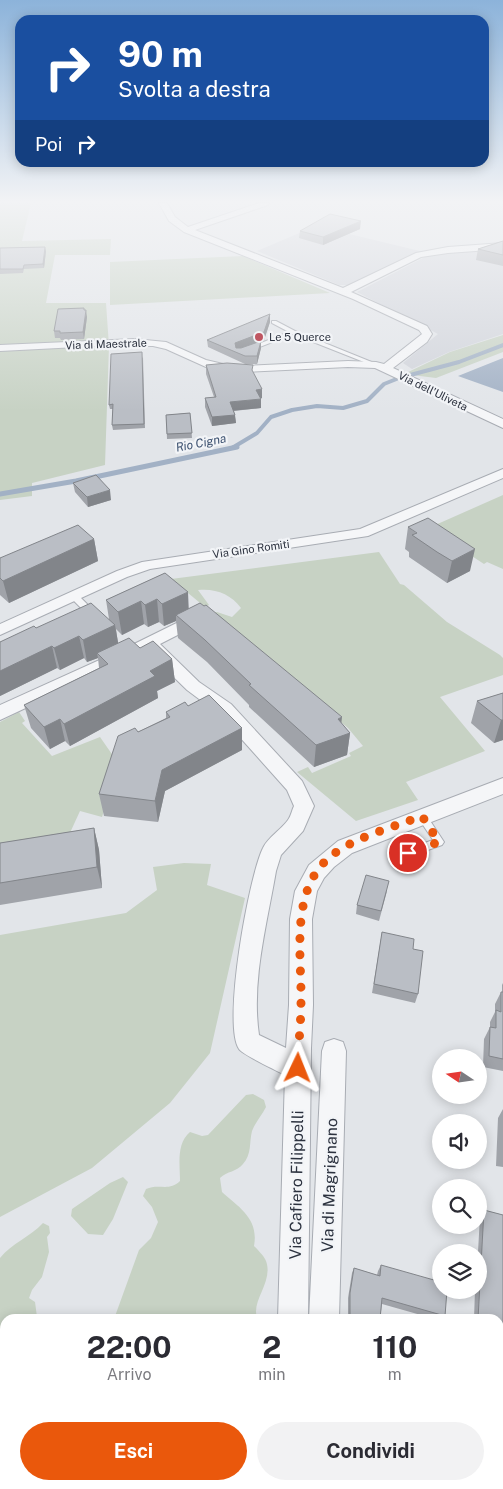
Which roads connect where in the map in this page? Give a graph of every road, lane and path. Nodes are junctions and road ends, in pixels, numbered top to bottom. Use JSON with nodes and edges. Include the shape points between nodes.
{"nodes":[{"id":1,"x":294,"y":272,"type":"edge"},
{"id":2,"x":383,"y":272,"type":"edge"},
{"id":3,"x":343,"y":292,"type":"junction"},
{"id":4,"x":274,"y":322,"type":"dead end"},
{"id":5,"x":292,"y":332,"type":"junction"},
{"id":6,"x":0,"y":348,"type":"edge"},
{"id":7,"x":248,"y":350,"type":"edge"},
{"id":8,"x":376,"y":365,"type":"junction"},
{"id":9,"x":391,"y":371,"type":"junction"},
{"id":10,"x":503,"y":424,"type":"edge"},
{"id":11,"x":503,"y":473,"type":"edge"},
{"id":12,"x":74,"y":596,"type":"junction"},
{"id":13,"x":204,"y":615,"type":"edge"},
{"id":14,"x":97,"y":618,"type":"edge"},
{"id":15,"x":0,"y":630,"type":"edge"},
{"id":16,"x":136,"y":647,"type":"junction"},
{"id":17,"x":0,"y":713,"type":"edge"},
{"id":18,"x":503,"y":786,"type":"edge"},
{"id":19,"x":422,"y":816,"type":"junction"},
{"id":20,"x":408,"y":853,"type":"dead end"},
{"id":21,"x":334,"y":1051,"type":"dead end"},
{"id":22,"x":298,"y":1068,"type":"junction"},
{"id":23,"x":293,"y":1314,"type":"edge"},
{"id":24,"x":324,"y":1314,"type":"edge"}],
"edges":[{"from":1,"to":3,"type":"street","name":"Via dell'Uliveta"},
{"from":2,"to":3,"type":"street"},
{"from":3,"to":9,"type":"street","name":"Via dell'Uliveta","via":[[390,311],[426,331],[423,340],[388,365]]},
{"from":4,"to":5,"type":"lane"},
{"from":5,"to":7,"type":"lane"},
{"from":5,"to":8,"type":"lane"},
{"from":6,"to":8,"type":"street","name":"Via di Maestrale","via":[[154,343],[173,346],[209,365],[229,368]]},
{"from":8,"to":9,"type":"street","name":"Via di Maestrale"},
{"from":9,"to":10,"type":"street","name":"Via dell'Uliveta"},
{"from":11,"to":12,"type":"street","name":"Via Gino Romiti","via":[[368,531],[153,563]]},
{"from":12,"to":14,"type":"lane"},
{"from":12,"to":15,"type":"street","name":"Via Gino Romiti"},
{"from":13,"to":16,"type":"street"},
{"from":16,"to":17,"type":"street"},
{"from":16,"to":22,"type":"street","via":[[226,709],[295,786],[304,806],[296,825],[272,851],[265,871],[244,1014],[248,1042]]},
{"from":18,"to":19,"type":"street","name":"Via Cafiero Filippelli"},
{"from":19,"to":20,"type":"lane","via":[[439,842]]},
{"from":19,"to":22,"type":"street","name":"Via Cafiero Filippelli","via":[[345,847],[324,863],[310,881],[301,935]]},
{"from":21,"to":24,"type":"street","name":"Via di Magrignano"},
{"from":22,"to":23,"type":"street","name":"Via Cafiero Filippelli"}]}
